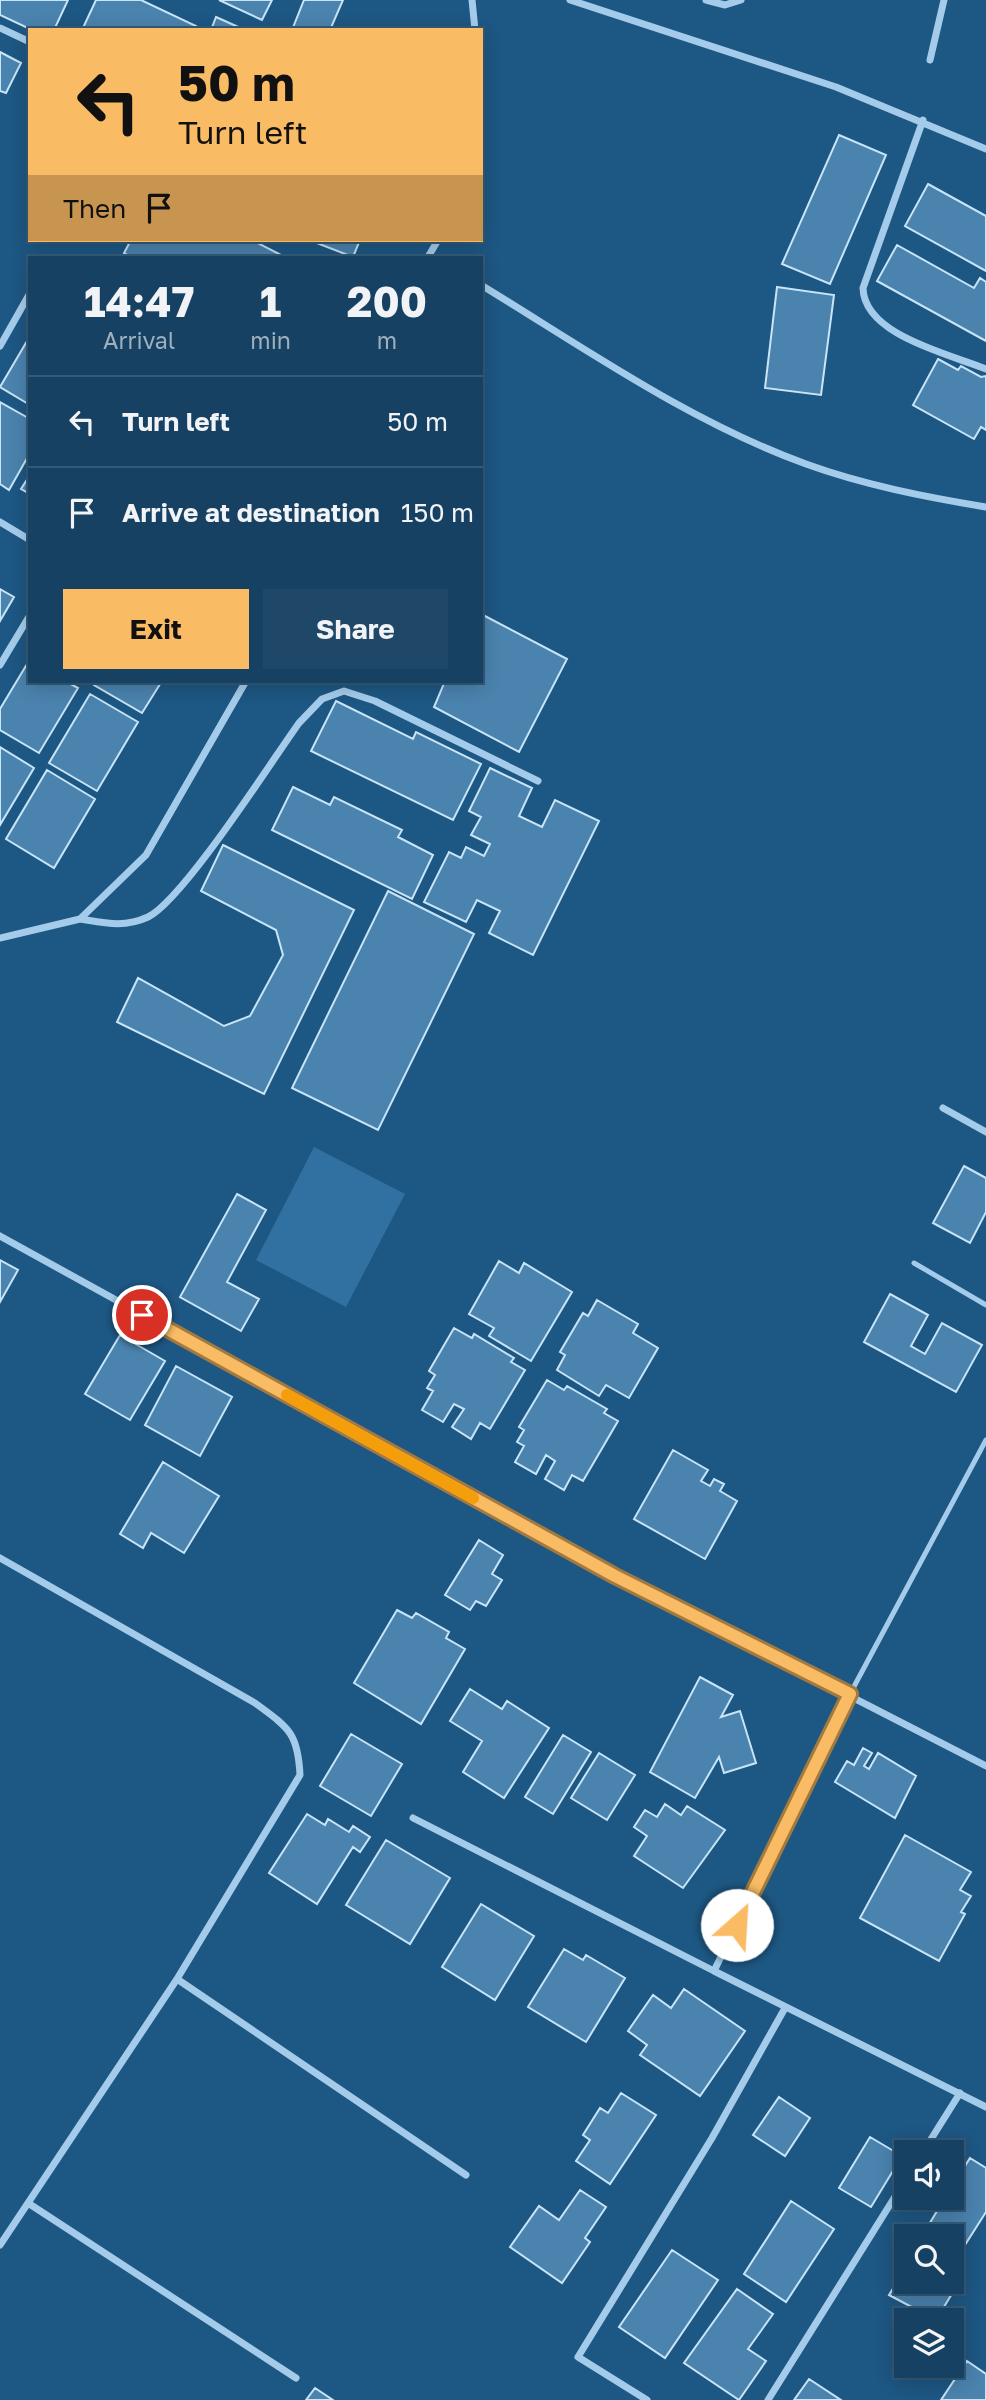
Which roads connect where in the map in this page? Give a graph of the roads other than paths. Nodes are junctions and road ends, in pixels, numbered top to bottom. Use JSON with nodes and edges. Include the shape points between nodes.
{"nodes":[{"id":1,"x":472,"y":0,"type":"edge"},
{"id":2,"x":570,"y":0,"type":"edge"},
{"id":3,"x":706,"y":0,"type":"edge"},
{"id":4,"x":741,"y":0,"type":"edge"},
{"id":5,"x":944,"y":0,"type":"edge"},
{"id":6,"x":0,"y":28,"type":"edge"},
{"id":7,"x":475,"y":28,"type":"edge"},
{"id":8,"x":28,"y":41,"type":"edge"},
{"id":9,"x":930,"y":60,"type":"dead end"},
{"id":10,"x":923,"y":120,"type":"junction"},
{"id":11,"x":986,"y":149,"type":"edge"},
{"id":12,"x":483,"y":286,"type":"edge"},
{"id":13,"x":28,"y":297,"type":"edge"},
{"id":14,"x":0,"y":346,"type":"edge"},
{"id":15,"x":986,"y":369,"type":"edge"},
{"id":16,"x":986,"y":507,"type":"edge"},
{"id":17,"x":0,"y":522,"type":"edge"},
{"id":18,"x":28,"y":539,"type":"edge"},
{"id":19,"x":28,"y":618,"type":"edge"},
{"id":20,"x":0,"y":665,"type":"edge"},
{"id":21,"x":245,"y":683,"type":"edge"},
{"id":22,"x":538,"y":781,"type":"dead end"},
{"id":23,"x":80,"y":919,"type":"junction"},
{"id":24,"x":0,"y":938,"type":"edge"},
{"id":25,"x":943,"y":1108,"type":"dead end"},
{"id":26,"x":986,"y":1132,"type":"edge"},
{"id":27,"x":0,"y":1236,"type":"edge"},
{"id":28,"x":914,"y":1263,"type":"dead end"},
{"id":29,"x":986,"y":1305,"type":"edge"},
{"id":30,"x":986,"y":1440,"type":"edge"},
{"id":31,"x":0,"y":1558,"type":"edge"},
{"id":32,"x":850,"y":1694,"type":"junction"},
{"id":33,"x":986,"y":1766,"type":"edge"},
{"id":34,"x":413,"y":1818,"type":"dead end"},
{"id":35,"x":714,"y":1971,"type":"junction"},
{"id":36,"x":177,"y":1979,"type":"junction"},
{"id":37,"x":785,"y":2008,"type":"junction"},
{"id":38,"x":960,"y":2094,"type":"junction"},
{"id":39,"x":986,"y":2107,"type":"edge"},
{"id":40,"x":931,"y":2140,"type":"edge"},
{"id":41,"x":466,"y":2175,"type":"dead end"},
{"id":42,"x":894,"y":2198,"type":"edge"},
{"id":43,"x":28,"y":2203,"type":"junction"},
{"id":44,"x":0,"y":2245,"type":"edge"},
{"id":45,"x":296,"y":2378,"type":"dead end"},
{"id":46,"x":647,"y":2400,"type":"edge"},
{"id":47,"x":768,"y":2400,"type":"edge"}],
"edges":[{"from":1,"to":7,"type":"street"},
{"from":2,"to":10,"type":"street"},
{"from":3,"to":4,"type":"street","via":[[724,5]]},
{"from":5,"to":9,"type":"street"},
{"from":6,"to":8,"type":"street"},
{"from":10,"to":11,"type":"street"},
{"from":10,"to":15,"type":"street","via":[[863,288],[863,301],[868,312],[896,333]]},
{"from":12,"to":16,"type":"street","via":[[730,431],[806,464],[909,494]]},
{"from":13,"to":14,"type":"street"},
{"from":17,"to":18,"type":"street"},
{"from":19,"to":20,"type":"street"},
{"from":21,"to":23,"type":"street","via":[[146,855]]},
{"from":22,"to":23,"type":"street","via":[[374,701],[344,691],[322,699],[299,723],[180,888],[150,916],[121,926]]},
{"from":23,"to":24,"type":"street"},
{"from":25,"to":26,"type":"street"},
{"from":27,"to":32,"type":"street","via":[[615,1576]]},
{"from":28,"to":29,"type":"lane"},
{"from":30,"to":32,"type":"lane"},
{"from":31,"to":36,"type":"street","via":[[255,1703],[278,1719],[299,1744],[300,1775],[285,1804]]},
{"from":32,"to":33,"type":"street"},
{"from":32,"to":35,"type":"street"},
{"from":34,"to":35,"type":"street"},
{"from":35,"to":37,"type":"street"},
{"from":36,"to":41,"type":"street"},
{"from":36,"to":43,"type":"street"},
{"from":37,"to":38,"type":"street"},
{"from":37,"to":46,"type":"street","via":[[712,2138],[578,2357]]},
{"from":38,"to":39,"type":"street"},
{"from":38,"to":40,"type":"street"},
{"from":42,"to":47,"type":"street"},
{"from":43,"to":44,"type":"street"},
{"from":43,"to":45,"type":"street"}]}
